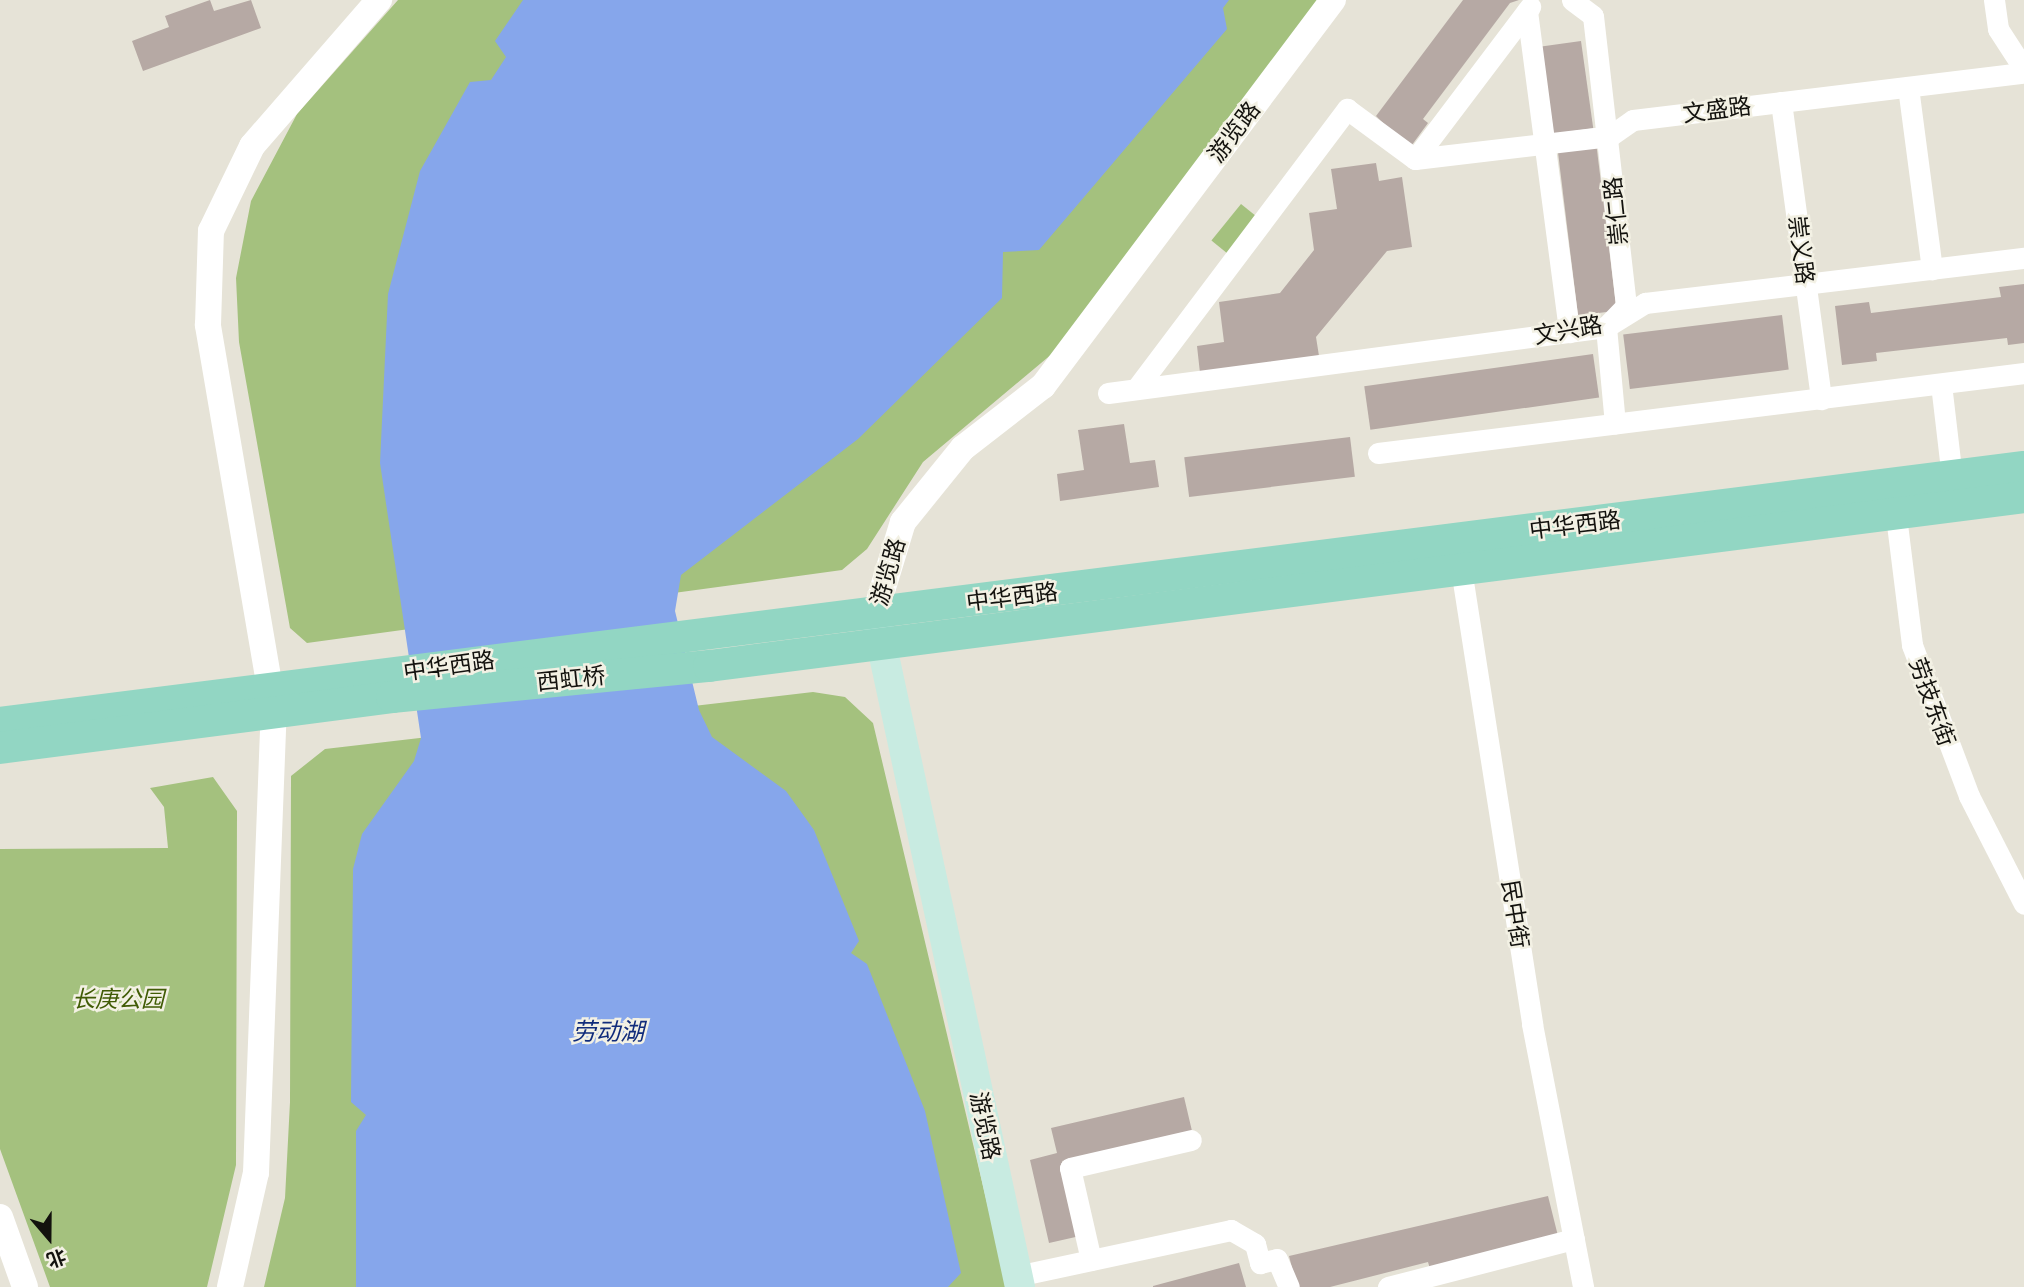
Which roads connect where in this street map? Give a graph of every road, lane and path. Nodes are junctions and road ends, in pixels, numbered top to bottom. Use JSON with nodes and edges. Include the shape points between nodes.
{"nodes":[{"id":1,"x":379,"y":0,"type":"edge"},
{"id":2,"x":1333,"y":0,"type":"edge"},
{"id":3,"x":1572,"y":0,"type":"edge"},
{"id":4,"x":1994,"y":0,"type":"edge"},
{"id":5,"x":1531,"y":6,"type":"edge"},
{"id":6,"x":1600,"y":8,"type":"edge"},
{"id":7,"x":2024,"y":71,"type":"edge"},
{"id":8,"x":1908,"y":87,"type":"junction"},
{"id":9,"x":1781,"y":102,"type":"junction"},
{"id":10,"x":1607,"y":136,"type":"junction"},
{"id":11,"x":1544,"y":143,"type":"junction"},
{"id":12,"x":1415,"y":159,"type":"junction"},
{"id":13,"x":2024,"y":258,"type":"edge"},
{"id":14,"x":1932,"y":269,"type":"junction"},
{"id":15,"x":1805,"y":284,"type":"junction"},
{"id":16,"x":1606,"y":327,"type":"junction"},
{"id":17,"x":1569,"y":332,"type":"junction"},
{"id":18,"x":2024,"y":373,"type":"edge"},
{"id":19,"x":1941,"y":384,"type":"junction"},
{"id":20,"x":1136,"y":389,"type":"junction"},
{"id":21,"x":1108,"y":393,"type":"dead end"},
{"id":22,"x":1821,"y":398,"type":"junction"},
{"id":23,"x":1615,"y":424,"type":"junction"},
{"id":24,"x":1378,"y":453,"type":"dead end"},
{"id":25,"x":2024,"y":467,"type":"edge"},
{"id":26,"x":1954,"y":491,"type":"junction"},
{"id":27,"x":2024,"y":497,"type":"edge"},
{"id":28,"x":1894,"y":499,"type":"junction"},
{"id":29,"x":1459,"y":554,"type":"junction"},
{"id":30,"x":878,"y":629,"type":"junction"},
{"id":31,"x":709,"y":666,"type":"joint"},
{"id":32,"x":391,"y":685,"type":"junction"},
{"id":33,"x":272,"y":700,"type":"junction"},
{"id":34,"x":0,"y":723,"type":"edge"},
{"id":35,"x":0,"y":748,"type":"edge"},
{"id":36,"x":2024,"y":904,"type":"edge"},
{"id":37,"x":1191,"y":1140,"type":"dead end"},
{"id":38,"x":0,"y":1217,"type":"edge"},
{"id":39,"x":1574,"y":1239,"type":"junction"},
{"id":40,"x":1091,"y":1260,"type":"junction"},
{"id":41,"x":1018,"y":1281,"type":"edge"},
{"id":42,"x":25,"y":1287,"type":"edge"},
{"id":43,"x":230,"y":1287,"type":"edge"},
{"id":44,"x":1289,"y":1287,"type":"edge"},
{"id":45,"x":1388,"y":1287,"type":"edge"},
{"id":46,"x":1583,"y":1287,"type":"edge"}],
"edges":[{"from":1,"to":33,"type":"street","via":[[252,146],[211,231],[208,325]]},
{"from":2,"to":30,"type":"street","name":"游览路","via":[[1043,386],[963,448],[903,522]]},
{"from":3,"to":6,"type":"street","name":"崇仁路"},
{"from":4,"to":7,"type":"street","via":[[1998,29]]},
{"from":5,"to":11,"type":"street"},
{"from":5,"to":12,"type":"street"},
{"from":6,"to":10,"type":"street","name":"崇仁路"},
{"from":7,"to":8,"type":"street","name":"文盛路"},
{"from":8,"to":9,"type":"street","name":"文盛路"},
{"from":8,"to":14,"type":"street"},
{"from":9,"to":10,"type":"street","name":"文盛路","via":[[1633,120]]},
{"from":9,"to":15,"type":"street","name":"崇义路"},
{"from":10,"to":11,"type":"street","name":"文盛路"},
{"from":10,"to":16,"type":"street","name":"崇仁路","via":[[1626,306]]},
{"from":11,"to":12,"type":"street","name":"文盛路"},
{"from":11,"to":17,"type":"street"},
{"from":12,"to":20,"type":"street","via":[[1347,109]]},
{"from":13,"to":14,"type":"street","name":"文兴路"},
{"from":14,"to":15,"type":"street","name":"文兴路"},
{"from":15,"to":16,"type":"street","name":"文兴路","via":[[1645,303]]},
{"from":15,"to":22,"type":"street","name":"崇义路"},
{"from":16,"to":17,"type":"street","name":"文兴路"},
{"from":16,"to":23,"type":"street"},
{"from":17,"to":20,"type":"street","name":"文兴路"},
{"from":18,"to":19,"type":"street"},
{"from":19,"to":22,"type":"street"},
{"from":19,"to":26,"type":"street"},
{"from":20,"to":21,"type":"street","name":"文兴路"},
{"from":22,"to":23,"type":"street"},
{"from":23,"to":24,"type":"street"},
{"from":25,"to":26,"type":"main road","name":"中华西路"},
{"from":26,"to":27,"type":"main road","name":"中华西路"},
{"from":26,"to":28,"type":"main road","name":"中华西路"},
{"from":28,"to":29,"type":"main road","name":"中华西路"},
{"from":28,"to":36,"type":"street","name":"劳技东街","via":[[1916,658],[1969,796]]},
{"from":29,"to":30,"type":"main road","name":"中华西路"},
{"from":29,"to":39,"type":"street","name":"民中街","via":[[1532,1024]]},
{"from":30,"to":31,"type":"main road","name":"中华西路"},
{"from":30,"to":32,"type":"main road","name":"中华西路","via":[[734,626]]},
{"from":30,"to":41,"type":"main road","name":"游览路"},
{"from":31,"to":32,"type":"main road","name":"西虹桥"},
{"from":32,"to":33,"type":"main road","name":"中华西路"},
{"from":33,"to":34,"type":"main road","name":"中华西路"},
{"from":33,"to":35,"type":"main road","name":"中华西路"},
{"from":33,"to":43,"type":"street","via":[[256,1173]]},
{"from":37,"to":40,"type":"street","via":[[1070,1168]]},
{"from":38,"to":42,"type":"street"},
{"from":39,"to":45,"type":"street"},
{"from":39,"to":46,"type":"street","name":"民中街"},
{"from":40,"to":41,"type":"street"},
{"from":40,"to":44,"type":"street","via":[[1231,1230],[1255,1244],[1261,1263],[1277,1259]]}]}
